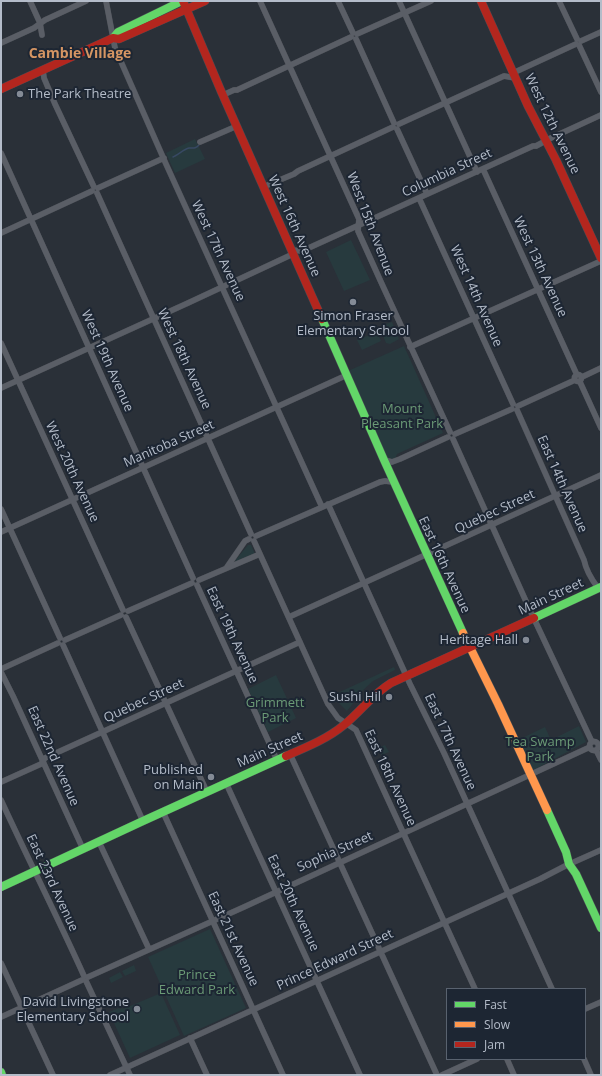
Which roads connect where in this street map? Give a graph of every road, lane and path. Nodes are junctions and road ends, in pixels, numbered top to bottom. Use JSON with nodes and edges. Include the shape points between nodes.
{"nodes":[{"id":1,"x":30,"y":1,"type":"edge"},
{"id":2,"x":86,"y":1,"type":"edge"},
{"id":3,"x":106,"y":1,"type":"edge"},
{"id":4,"x":182,"y":1,"type":"edge"},
{"id":5,"x":205,"y":1,"type":"edge"},
{"id":6,"x":260,"y":1,"type":"edge"},
{"id":7,"x":338,"y":1,"type":"edge"},
{"id":8,"x":399,"y":1,"type":"edge"},
{"id":9,"x":431,"y":1,"type":"edge"},
{"id":10,"x":481,"y":1,"type":"edge"},
{"id":11,"x":559,"y":1,"type":"edge"},
{"id":12,"x":187,"y":10,"type":"junction"},
{"id":13,"x":405,"y":13,"type":"junction"},
{"id":14,"x":40,"y":23,"type":"junction"},
{"id":15,"x":601,"y":32,"type":"edge"},
{"id":16,"x":42,"y":35,"type":"dead end"},
{"id":17,"x":354,"y":36,"type":"junction"},
{"id":18,"x":113,"y":38,"type":"junction"},
{"id":19,"x":578,"y":42,"type":"junction"},
{"id":20,"x":1,"y":43,"type":"edge"},
{"id":21,"x":290,"y":66,"type":"junction"},
{"id":22,"x":43,"y":70,"type":"junction"},
{"id":23,"x":513,"y":72,"type":"junction"},
{"id":24,"x":504,"y":76,"type":"junction"},
{"id":25,"x":1,"y":90,"type":"edge"},
{"id":26,"x":601,"y":92,"type":"edge"},
{"id":27,"x":223,"y":95,"type":"junction"},
{"id":28,"x":446,"y":103,"type":"junction"},
{"id":29,"x":601,"y":115,"type":"edge"},
{"id":30,"x":237,"y":126,"type":"junction"},
{"id":31,"x":396,"y":126,"type":"junction"},
{"id":32,"x":546,"y":141,"type":"junction"},
{"id":33,"x":200,"y":142,"type":"dead end"},
{"id":34,"x":1,"y":153,"type":"edge"},
{"id":35,"x":330,"y":156,"type":"junction"},
{"id":36,"x":164,"y":158,"type":"junction"},
{"id":37,"x":480,"y":170,"type":"junction"},
{"id":38,"x":264,"y":187,"type":"junction"},
{"id":39,"x":95,"y":190,"type":"junction"},
{"id":40,"x":427,"y":194,"type":"junction"},
{"id":41,"x":419,"y":198,"type":"junction"},
{"id":42,"x":31,"y":219,"type":"junction"},
{"id":43,"x":358,"y":226,"type":"junction"},
{"id":44,"x":1,"y":233,"type":"edge"},
{"id":45,"x":295,"y":254,"type":"junction"},
{"id":46,"x":601,"y":259,"type":"edge"},
{"id":47,"x":223,"y":287,"type":"junction"},
{"id":48,"x":538,"y":290,"type":"junction"},
{"id":49,"x":474,"y":318,"type":"junction"},
{"id":50,"x":153,"y":319,"type":"junction"},
{"id":51,"x":1,"y":343,"type":"edge"},
{"id":52,"x":410,"y":347,"type":"junction"},
{"id":53,"x":89,"y":348,"type":"junction"},
{"id":54,"x":601,"y":368,"type":"edge"},
{"id":55,"x":347,"y":375,"type":"junction"},
{"id":56,"x":578,"y":378,"type":"junction"},
{"id":57,"x":18,"y":380,"type":"junction"},
{"id":58,"x":1,"y":388,"type":"edge"},
{"id":59,"x":278,"y":407,"type":"junction"},
{"id":60,"x":515,"y":407,"type":"junction"},
{"id":61,"x":601,"y":428,"type":"edge"},
{"id":62,"x":451,"y":436,"type":"junction"},
{"id":63,"x":208,"y":438,"type":"junction"},
{"id":64,"x":384,"y":460,"type":"junction"},
{"id":65,"x":144,"y":468,"type":"junction"},
{"id":66,"x":601,"y":475,"type":"edge"},
{"id":67,"x":393,"y":482,"type":"junction"},
{"id":68,"x":555,"y":496,"type":"junction"},
{"id":69,"x":72,"y":500,"type":"junction"},
{"id":70,"x":328,"y":504,"type":"junction"},
{"id":71,"x":322,"y":507,"type":"junction"},
{"id":72,"x":1,"y":508,"type":"edge"},
{"id":73,"x":492,"y":525,"type":"junction"},
{"id":74,"x":10,"y":528,"type":"junction"},
{"id":75,"x":1,"y":532,"type":"edge"},
{"id":76,"x":253,"y":538,"type":"junction"},
{"id":77,"x":260,"y":554,"type":"junction"},
{"id":78,"x":427,"y":555,"type":"junction"},
{"id":79,"x":227,"y":567,"type":"junction"},
{"id":80,"x":195,"y":581,"type":"junction"},
{"id":81,"x":364,"y":583,"type":"junction"},
{"id":82,"x":599,"y":588,"type":"edge"},
{"id":83,"x":124,"y":613,"type":"junction"},
{"id":84,"x":288,"y":617,"type":"junction"},
{"id":85,"x":534,"y":618,"type":"junction"},
{"id":86,"x":61,"y":642,"type":"junction"},
{"id":87,"x":300,"y":642,"type":"junction"},
{"id":88,"x":470,"y":647,"type":"junction"},
{"id":89,"x":1,"y":671,"type":"edge"},
{"id":90,"x":236,"y":671,"type":"junction"},
{"id":91,"x":406,"y":675,"type":"junction"},
{"id":92,"x":166,"y":702,"type":"junction"},
{"id":93,"x":347,"y":724,"type":"junction"},
{"id":94,"x":102,"y":732,"type":"junction"},
{"id":95,"x":596,"y":745,"type":"edge"},
{"id":96,"x":290,"y":754,"type":"junction"},
{"id":97,"x":277,"y":760,"type":"junction"},
{"id":98,"x":601,"y":760,"type":"edge"},
{"id":99,"x":43,"y":761,"type":"junction"},
{"id":100,"x":531,"y":774,"type":"junction"},
{"id":101,"x":1,"y":782,"type":"edge"},
{"id":102,"x":226,"y":783,"type":"junction"},
{"id":103,"x":207,"y":792,"type":"junction"},
{"id":104,"x":1,"y":800,"type":"edge"},
{"id":105,"x":467,"y":804,"type":"junction"},
{"id":106,"x":163,"y":812,"type":"junction"},
{"id":107,"x":143,"y":821,"type":"junction"},
{"id":108,"x":404,"y":833,"type":"junction"},
{"id":109,"x":99,"y":842,"type":"junction"},
{"id":110,"x":83,"y":849,"type":"junction"},
{"id":111,"x":601,"y":850,"type":"edge"},
{"id":112,"x":340,"y":863,"type":"junction"},
{"id":113,"x":571,"y":863,"type":"junction"},
{"id":114,"x":35,"y":871,"type":"junction"},
{"id":115,"x":1,"y":887,"type":"edge"},
{"id":116,"x":276,"y":891,"type":"junction"},
{"id":117,"x":509,"y":893,"type":"junction"},
{"id":118,"x":212,"y":920,"type":"junction"},
{"id":119,"x":444,"y":922,"type":"junction"},
{"id":120,"x":601,"y":928,"type":"edge"},
{"id":121,"x":149,"y":949,"type":"junction"},
{"id":122,"x":381,"y":951,"type":"junction"},
{"id":123,"x":1,"y":963,"type":"edge"},
{"id":124,"x":85,"y":979,"type":"junction"},
{"id":125,"x":317,"y":980,"type":"junction"},
{"id":126,"x":475,"y":988,"type":"edge"},
{"id":127,"x":552,"y":988,"type":"edge"},
{"id":128,"x":601,"y":1002,"type":"edge"},
{"id":129,"x":22,"y":1008,"type":"junction"},
{"id":130,"x":586,"y":1009,"type":"edge"},
{"id":131,"x":254,"y":1010,"type":"junction"},
{"id":132,"x":1,"y":1017,"type":"edge"},
{"id":133,"x":190,"y":1038,"type":"junction"},
{"id":134,"x":475,"y":1060,"type":"edge"},
{"id":135,"x":507,"y":1060,"type":"edge"},
{"id":136,"x":584,"y":1060,"type":"edge"},
{"id":137,"x":127,"y":1068,"type":"junction"},
{"id":138,"x":1,"y":1072,"type":"edge"},
{"id":139,"x":2,"y":1075,"type":"edge"},
{"id":140,"x":53,"y":1075,"type":"edge"},
{"id":141,"x":110,"y":1075,"type":"edge"},
{"id":142,"x":130,"y":1075,"type":"edge"},
{"id":143,"x":207,"y":1075,"type":"edge"},
{"id":144,"x":283,"y":1075,"type":"edge"},
{"id":145,"x":360,"y":1075,"type":"edge"},
{"id":146,"x":437,"y":1075,"type":"edge"},
{"id":147,"x":442,"y":1075,"type":"edge"},
{"id":148,"x":514,"y":1075,"type":"edge"},
{"id":149,"x":591,"y":1075,"type":"edge"}],
"edges":[{"from":1,"to":14,"type":"street"},
{"from":2,"to":14,"type":"street"},
{"from":3,"to":18,"type":"street","name":"West 17th Avenue"},
{"from":4,"to":12,"type":"street","name":"West 16th Avenue"},
{"from":4,"to":18,"type":"street","via":[[118,32]]},
{"from":5,"to":12,"type":"street"},
{"from":6,"to":21,"type":"street","name":"West 15th Avenue"},
{"from":7,"to":17,"type":"street"},
{"from":8,"to":13,"type":"street","name":"West 13th Avenue"},
{"from":9,"to":13,"type":"street"},
{"from":10,"to":23,"type":"street","name":"West 12th Avenue"},
{"from":11,"to":19,"type":"street"},
{"from":12,"to":18,"type":"street","via":[[119,39]]},
{"from":12,"to":27,"type":"street","name":"West 16th Avenue"},
{"from":13,"to":17,"type":"street"},
{"from":13,"to":28,"type":"street","name":"West 13th Avenue"},
{"from":14,"to":16,"type":"street"},
{"from":14,"to":20,"type":"street"},
{"from":15,"to":19,"type":"street"},
{"from":17,"to":21,"type":"street"},
{"from":17,"to":31,"type":"street"},
{"from":18,"to":22,"type":"street"},
{"from":18,"to":36,"type":"street","name":"West 17th Avenue","via":[[115,48]]},
{"from":19,"to":23,"type":"street"},
{"from":19,"to":26,"type":"street"},
{"from":21,"to":27,"type":"street"},
{"from":21,"to":35,"type":"street","name":"West 15th Avenue"},
{"from":22,"to":25,"type":"street"},
{"from":22,"to":39,"type":"street","name":"West 18th Avenue","via":[[55,104]]},
{"from":23,"to":24,"type":"street"},
{"from":23,"to":24,"type":"street"},
{"from":23,"to":32,"type":"street","name":"West 12th Avenue"},
{"from":24,"to":28,"type":"street"},
{"from":27,"to":30,"type":"street","name":"West 16th Avenue"},
{"from":28,"to":31,"type":"street"},
{"from":28,"to":37,"type":"street","name":"West 13th Avenue"},
{"from":29,"to":32,"type":"street","name":"Columbia Street"},
{"from":30,"to":33,"type":"street"},
{"from":30,"to":38,"type":"street","name":"West 16th Avenue"},
{"from":31,"to":35,"type":"street"},
{"from":31,"to":40,"type":"street"},
{"from":32,"to":37,"type":"street","name":"Columbia Street"},
{"from":32,"to":46,"type":"street","name":"West 12th Avenue"},
{"from":34,"to":42,"type":"street","name":"West 19th Avenue"},
{"from":35,"to":38,"type":"street"},
{"from":35,"to":43,"type":"street","name":"West 15th Avenue","via":[[359,219]]},
{"from":36,"to":39,"type":"street"},
{"from":36,"to":47,"type":"street","name":"West 17th Avenue"},
{"from":37,"to":40,"type":"street","name":"Columbia Street"},
{"from":37,"to":48,"type":"street","name":"West 13th Avenue"},
{"from":38,"to":45,"type":"street","name":"West 16th Avenue"},
{"from":39,"to":42,"type":"street"},
{"from":39,"to":50,"type":"street","name":"West 18th Avenue"},
{"from":40,"to":41,"type":"street","name":"Columbia Street"},
{"from":41,"to":43,"type":"street","name":"Columbia Street"},
{"from":41,"to":49,"type":"street","name":"West 14th Avenue"},
{"from":42,"to":44,"type":"street"},
{"from":42,"to":53,"type":"street","name":"West 19th Avenue"},
{"from":43,"to":45,"type":"street","name":"Columbia Street"},
{"from":43,"to":52,"type":"street","name":"West 15th Avenue"},
{"from":45,"to":47,"type":"street","name":"Columbia Street"},
{"from":45,"to":55,"type":"street","name":"West 16th Avenue"},
{"from":46,"to":48,"type":"street"},
{"from":47,"to":50,"type":"street","name":"Columbia Street"},
{"from":47,"to":59,"type":"street","name":"West 17th Avenue"},
{"from":48,"to":49,"type":"street"},
{"from":48,"to":56,"type":"street","name":"West 13th Avenue"},
{"from":49,"to":52,"type":"street"},
{"from":49,"to":60,"type":"street","name":"West 14th Avenue"},
{"from":50,"to":53,"type":"street","name":"Columbia Street"},
{"from":50,"to":63,"type":"street","name":"West 18th Avenue"},
{"from":51,"to":57,"type":"street","name":"West 20th Avenue"},
{"from":52,"to":62,"type":"street","name":"West 15th Avenue"},
{"from":53,"to":57,"type":"street","name":"Columbia Street"},
{"from":53,"to":65,"type":"street","name":"West 19th Avenue"},
{"from":54,"to":56,"type":"street"},
{"from":55,"to":59,"type":"street","name":"Manitoba Street"},
{"from":55,"to":64,"type":"street","name":"West 16th Avenue"},
{"from":56,"to":60,"type":"street"},
{"from":56,"to":61,"type":"street","name":"West 13th Avenue"},
{"from":57,"to":58,"type":"street","name":"Columbia Street"},
{"from":57,"to":69,"type":"street","name":"West 20th Avenue"},
{"from":59,"to":63,"type":"street","name":"Manitoba Street"},
{"from":59,"to":71,"type":"street","name":"West 17th Avenue"},
{"from":60,"to":62,"type":"street"},
{"from":60,"to":68,"type":"street","name":"East 14th Avenue"},
{"from":62,"to":64,"type":"street","via":[[400,460]]},
{"from":62,"to":73,"type":"street","name":"West 15th Avenue"},
{"from":63,"to":65,"type":"street","name":"Manitoba Street"},
{"from":63,"to":76,"type":"street","name":"West 18th Avenue"},
{"from":64,"to":67,"type":"street","name":"East 16th Avenue"},
{"from":65,"to":69,"type":"street","name":"Manitoba Street"},
{"from":65,"to":80,"type":"street","name":"West 19th Avenue"},
{"from":66,"to":68,"type":"street","name":"Quebec Street"},
{"from":67,"to":70,"type":"street","via":[[385,480]]},
{"from":67,"to":78,"type":"street","name":"East 16th Avenue"},
{"from":68,"to":73,"type":"street","name":"Quebec Street"},
{"from":68,"to":82,"type":"street","name":"East 14th Avenue","via":[[592,579]]},
{"from":69,"to":74,"type":"street","name":"Manitoba Street"},
{"from":69,"to":83,"type":"street","name":"West 20th Avenue"},
{"from":70,"to":71,"type":"street"},
{"from":70,"to":81,"type":"street","name":"East 17th Avenue"},
{"from":71,"to":76,"type":"street"},
{"from":72,"to":74,"type":"street"},
{"from":73,"to":78,"type":"street","name":"Quebec Street"},
{"from":73,"to":85,"type":"street","name":"West 15th Avenue"},
{"from":74,"to":75,"type":"street","name":"Manitoba Street"},
{"from":74,"to":86,"type":"street"},
{"from":76,"to":77,"type":"street","name":"East 18th Avenue"},
{"from":76,"to":79,"type":"street","via":[[246,541]]},
{"from":77,"to":79,"type":"street"},
{"from":77,"to":84,"type":"street","name":"East 18th Avenue"},
{"from":78,"to":81,"type":"street","name":"Quebec Street"},
{"from":78,"to":88,"type":"street","name":"East 16th Avenue"},
{"from":79,"to":80,"type":"street"},
{"from":80,"to":83,"type":"street"},
{"from":80,"to":90,"type":"street","name":"East 19th Avenue"},
{"from":81,"to":84,"type":"street","name":"Quebec Street"},
{"from":81,"to":91,"type":"street","name":"East 17th Avenue"},
{"from":82,"to":85,"type":"street","name":"Main Street"},
{"from":83,"to":86,"type":"street"},
{"from":83,"to":92,"type":"street"},
{"from":84,"to":87,"type":"street","name":"East 18th Avenue"},
{"from":85,"to":88,"type":"street","name":"Main Street"},
{"from":85,"to":95,"type":"street","name":"West 15th Avenue"},
{"from":86,"to":89,"type":"street"},
{"from":86,"to":94,"type":"street"},
{"from":87,"to":90,"type":"street","name":"Quebec Street"},
{"from":87,"to":93,"type":"street","name":"East 18th Avenue","via":[[332,712]]},
{"from":88,"to":91,"type":"street","name":"Main Street"},
{"from":88,"to":100,"type":"street","name":"East 16th Avenue"},
{"from":89,"to":99,"type":"street","name":"East 22nd Avenue"},
{"from":90,"to":92,"type":"street","name":"Quebec Street"},
{"from":90,"to":97,"type":"street","name":"East 19th Avenue"},
{"from":91,"to":93,"type":"street","name":"Main Street","via":[[378,691]]},
{"from":91,"to":105,"type":"street","name":"East 17th Avenue"},
{"from":92,"to":94,"type":"street","name":"Quebec Street"},
{"from":92,"to":103,"type":"street"},
{"from":93,"to":96,"type":"street","name":"Main Street","via":[[329,736]]},
{"from":93,"to":108,"type":"street","name":"East 18th Avenue","via":[[356,730]]},
{"from":94,"to":99,"type":"street","name":"Quebec Street"},
{"from":94,"to":107,"type":"street"},
{"from":95,"to":98,"type":"street","name":"West 15th Avenue"},
{"from":95,"to":100,"type":"street","name":"Sophia Street"},
{"from":96,"to":97,"type":"street","name":"Main Street"},
{"from":96,"to":112,"type":"street"},
{"from":97,"to":102,"type":"street","name":"Main Street"},
{"from":99,"to":101,"type":"street","name":"Quebec Street"},
{"from":99,"to":110,"type":"street","name":"East 22nd Avenue"},
{"from":100,"to":105,"type":"street","name":"Sophia Street"},
{"from":100,"to":113,"type":"street","name":"East 16th Avenue"},
{"from":102,"to":103,"type":"street","name":"Main Street"},
{"from":102,"to":116,"type":"street","name":"East 20th Avenue"},
{"from":103,"to":106,"type":"street","name":"Main Street"},
{"from":104,"to":114,"type":"street","name":"East 23rd Avenue"},
{"from":105,"to":108,"type":"street","name":"Sophia Street"},
{"from":105,"to":117,"type":"street","name":"East 17th Avenue"},
{"from":106,"to":107,"type":"street","name":"Main Street"},
{"from":106,"to":118,"type":"street","name":"East 21st Avenue"},
{"from":107,"to":109,"type":"street","name":"Main Street"},
{"from":108,"to":112,"type":"street","name":"Sophia Street"},
{"from":108,"to":119,"type":"street","name":"East 18th Avenue"},
{"from":109,"to":110,"type":"street","name":"Main Street"},
{"from":109,"to":121,"type":"street"},
{"from":110,"to":114,"type":"street","name":"Main Street"},
{"from":111,"to":113,"type":"street","name":"Prince Edward Street"},
{"from":112,"to":116,"type":"street","name":"Sophia Street"},
{"from":112,"to":122,"type":"street"},
{"from":113,"to":117,"type":"street","name":"Prince Edward Street"},
{"from":113,"to":120,"type":"street","name":"East 16th Avenue","via":[[576,867],[576,874]]},
{"from":114,"to":115,"type":"street","name":"Main Street"},
{"from":114,"to":124,"type":"street","name":"East 23rd Avenue"},
{"from":116,"to":118,"type":"street","name":"Sophia Street"},
{"from":116,"to":125,"type":"street","name":"East 20th Avenue"},
{"from":117,"to":119,"type":"street","name":"Prince Edward Street"},
{"from":117,"to":127,"type":"street","name":"East 17th Avenue"},
{"from":118,"to":121,"type":"street","name":"Sophia Street"},
{"from":118,"to":131,"type":"street","name":"East 21st Avenue"},
{"from":119,"to":122,"type":"street","name":"Prince Edward Street"},
{"from":119,"to":126,"type":"street","name":"East 18th Avenue"},
{"from":121,"to":124,"type":"street","name":"Sophia Street"},
{"from":122,"to":125,"type":"street","name":"Prince Edward Street"},
{"from":122,"to":146,"type":"street"},
{"from":123,"to":129,"type":"street"},
{"from":124,"to":129,"type":"street","name":"Sophia Street"},
{"from":124,"to":137,"type":"street","name":"East 23rd Avenue"},
{"from":125,"to":131,"type":"street","name":"Prince Edward Street"},
{"from":125,"to":145,"type":"street","name":"East 20th Avenue"},
{"from":128,"to":130,"type":"street"},
{"from":129,"to":132,"type":"street","name":"Sophia Street"},
{"from":129,"to":140,"type":"street"},
{"from":131,"to":133,"type":"street","name":"Prince Edward Street"},
{"from":131,"to":144,"type":"street","name":"East 21st Avenue"},
{"from":133,"to":137,"type":"street","name":"Prince Edward Street"},
{"from":133,"to":143,"type":"street"},
{"from":134,"to":147,"type":"street"},
{"from":135,"to":148,"type":"street"},
{"from":136,"to":149,"type":"street"},
{"from":137,"to":141,"type":"street","name":"Prince Edward Street"},
{"from":137,"to":142,"type":"street","name":"East 23rd Avenue"},
{"from":138,"to":139,"type":"street"}]}
